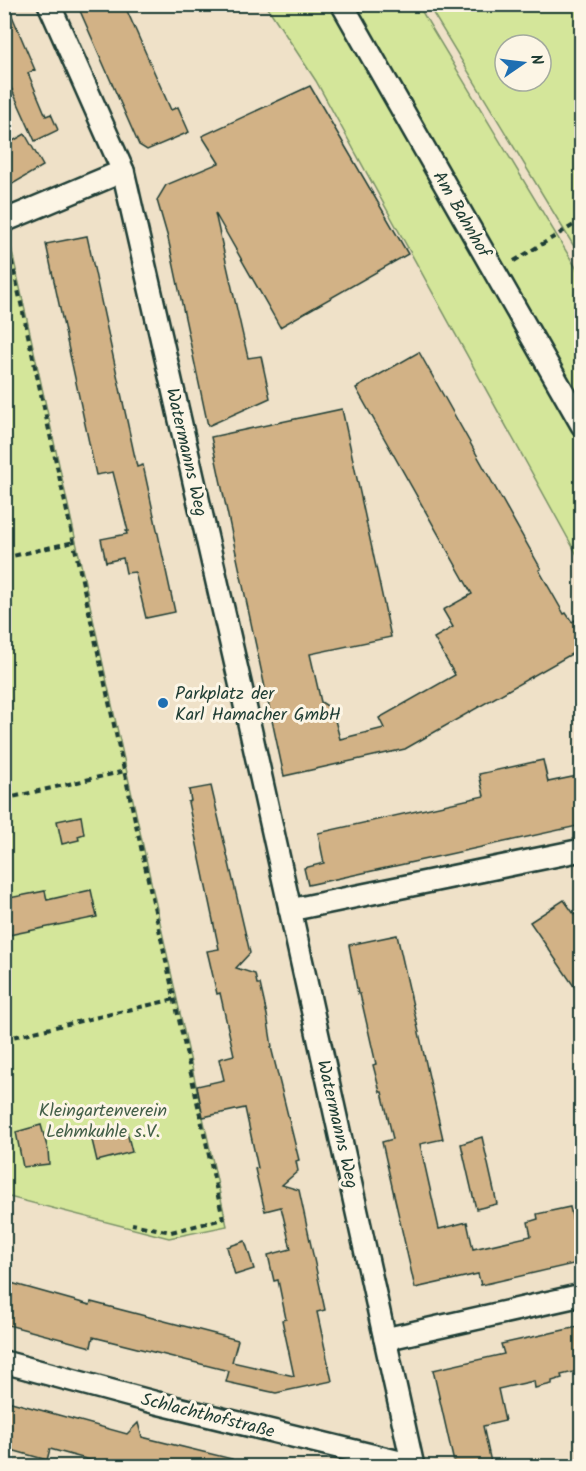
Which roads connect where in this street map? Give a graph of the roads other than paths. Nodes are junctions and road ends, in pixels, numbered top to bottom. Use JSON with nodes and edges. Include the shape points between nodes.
{"nodes":[{"id":1,"x":49,"y":4,"type":"edge"},
{"id":2,"x":342,"y":4,"type":"edge"},
{"id":3,"x":123,"y":171,"type":"junction"},
{"id":4,"x":5,"y":228,"type":"edge"},
{"id":5,"x":582,"y":424,"type":"edge"},
{"id":6,"x":582,"y":850,"type":"edge"},
{"id":7,"x":290,"y":910,"type":"junction"},
{"id":8,"x":582,"y":1295,"type":"edge"},
{"id":9,"x":386,"y":1339,"type":"junction"},
{"id":10,"x":4,"y":1362,"type":"edge"},
{"id":11,"x":413,"y":1466,"type":"edge"}],
"edges":[{"from":1,"to":3,"type":"street","name":"Watermanns Weg"},
{"from":2,"to":5,"type":"street","name":"Am Bahnhof"},
{"from":3,"to":4,"type":"street"},
{"from":3,"to":7,"type":"street","name":"Watermanns Weg"},
{"from":6,"to":7,"type":"street"},
{"from":7,"to":9,"type":"street","name":"Watermanns Weg"},
{"from":8,"to":9,"type":"street"},
{"from":9,"to":11,"type":"street","name":"Watermanns Weg"},
{"from":10,"to":11,"type":"street","name":"Schlachthofstraße"}]}
